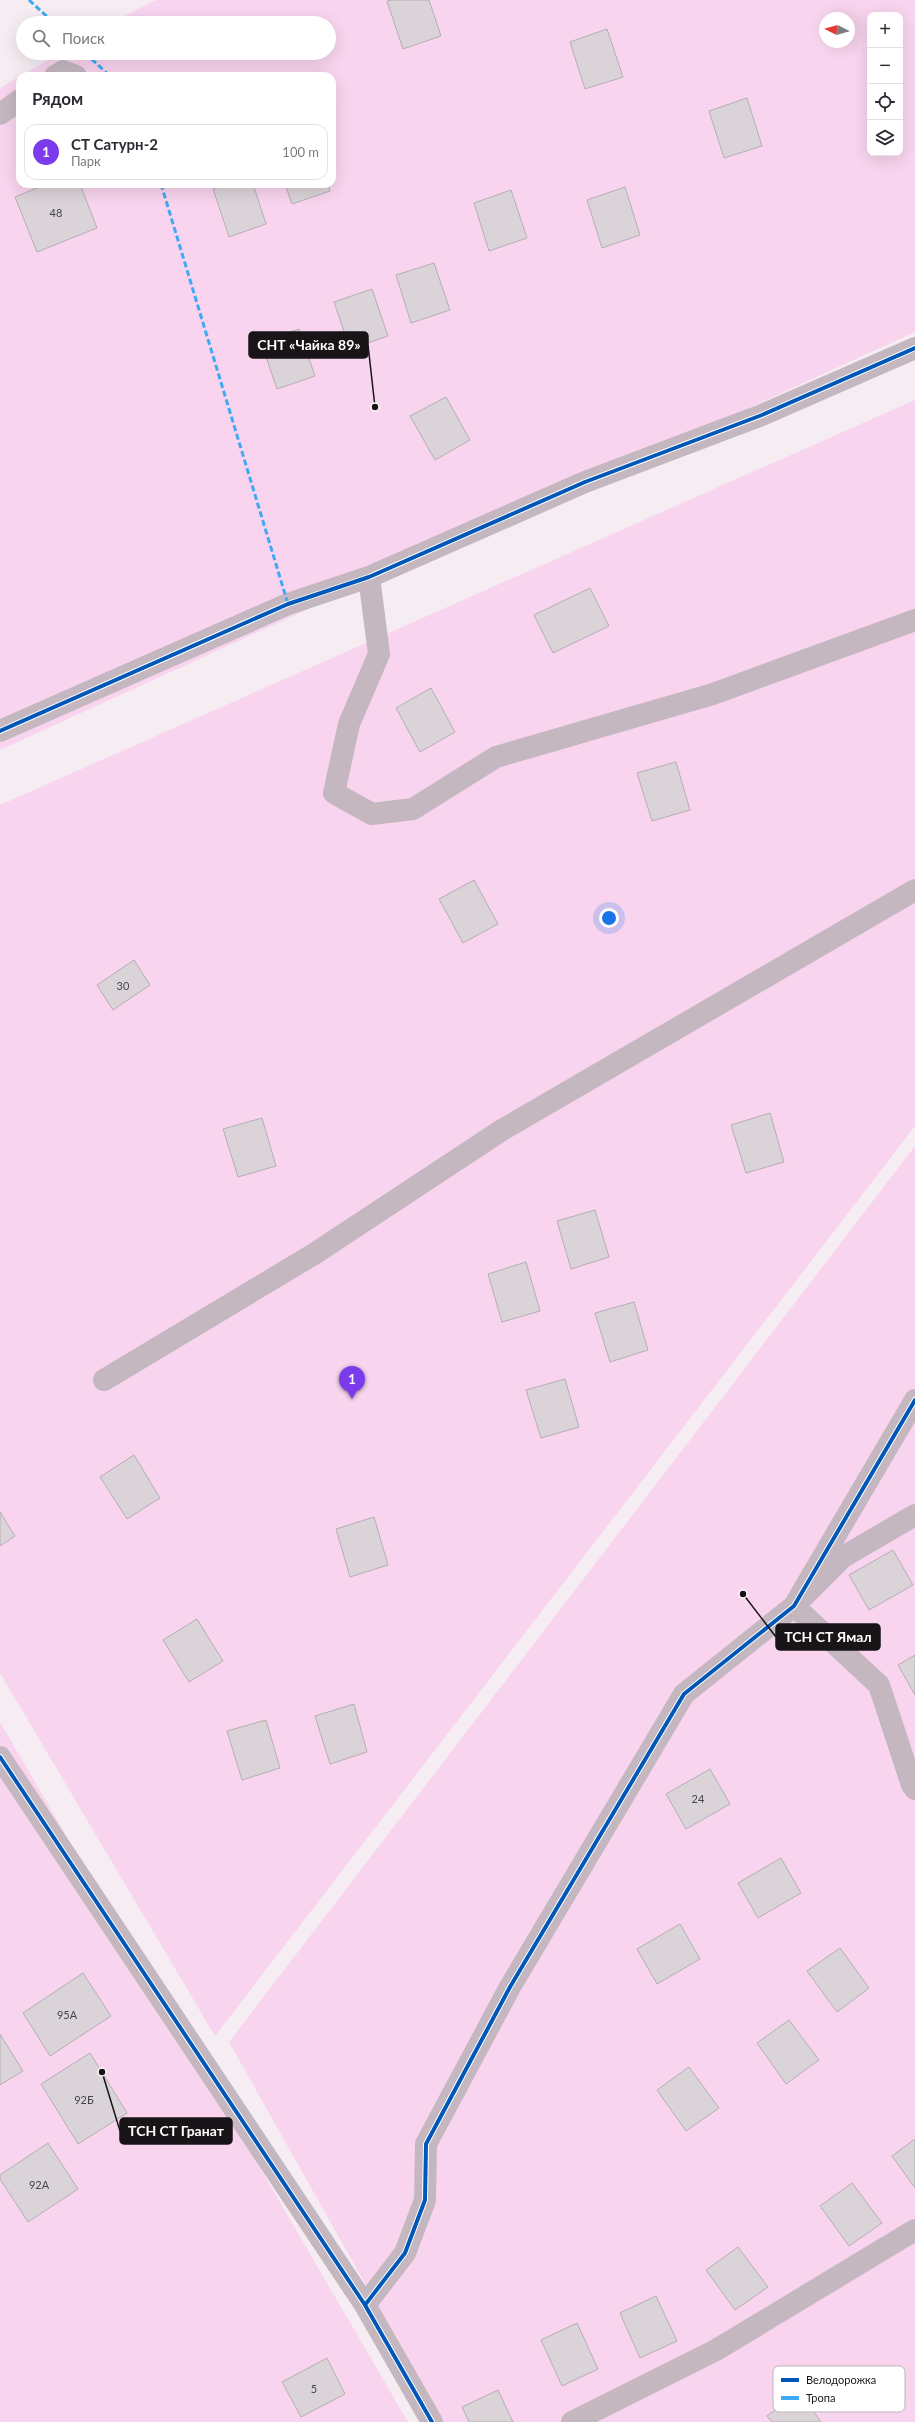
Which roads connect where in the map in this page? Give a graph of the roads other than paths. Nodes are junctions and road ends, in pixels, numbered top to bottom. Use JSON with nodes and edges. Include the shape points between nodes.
{"nodes":[{"id":1,"x":16,"y":103,"type":"edge"},
{"id":2,"x":0,"y":114,"type":"edge"},
{"id":3,"x":915,"y":348,"type":"edge"},
{"id":4,"x":369,"y":577,"type":"junction"},
{"id":5,"x":915,"y":620,"type":"edge"},
{"id":6,"x":0,"y":731,"type":"edge"},
{"id":7,"x":915,"y":890,"type":"edge"},
{"id":8,"x":104,"y":1380,"type":"dead end"},
{"id":9,"x":915,"y":1400,"type":"edge"},
{"id":10,"x":915,"y":1515,"type":"edge"},
{"id":11,"x":794,"y":1606,"type":"junction"},
{"id":12,"x":0,"y":1757,"type":"edge"},
{"id":13,"x":915,"y":1788,"type":"edge"},
{"id":14,"x":915,"y":2230,"type":"edge"},
{"id":15,"x":365,"y":2305,"type":"junction"},
{"id":16,"x":432,"y":2422,"type":"edge"},
{"id":17,"x":572,"y":2422,"type":"edge"}],
"edges":[{"from":1,"to":2,"type":"street"},
{"from":3,"to":4,"type":"street","via":[[762,415],[585,482]]},
{"from":4,"to":5,"type":"street","via":[[379,654],[349,724],[334,793],[372,814],[413,809],[496,757],[713,694]]},
{"from":4,"to":6,"type":"street","via":[[288,604]]},
{"from":7,"to":8,"type":"street","via":[[502,1130],[314,1254]]},
{"from":9,"to":11,"type":"street"},
{"from":10,"to":11,"type":"street","via":[[843,1557]]},
{"from":11,"to":13,"type":"street","via":[[879,1685]]},
{"from":11,"to":15,"type":"street","via":[[684,1694],[510,1987],[426,2144],[425,2200],[404,2253]]},
{"from":12,"to":15,"type":"street"},
{"from":14,"to":17,"type":"street","via":[[716,2350]]},
{"from":15,"to":16,"type":"street"}]}
